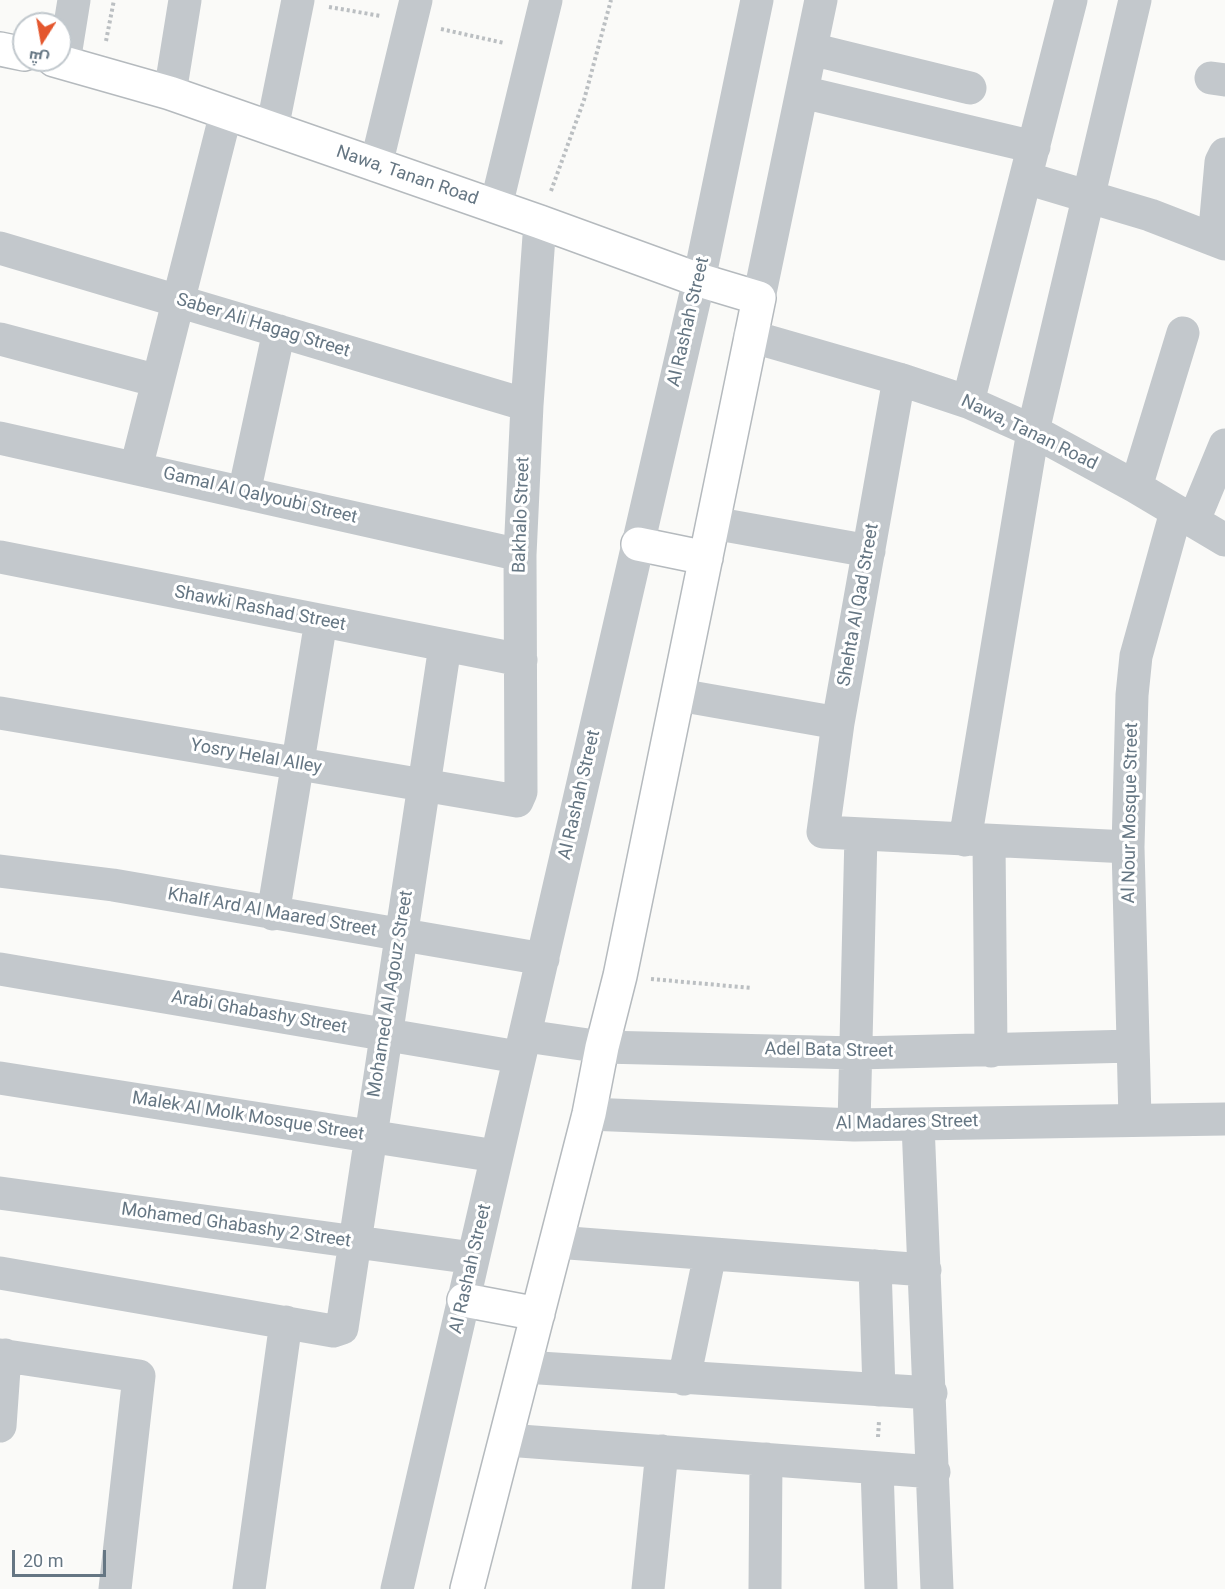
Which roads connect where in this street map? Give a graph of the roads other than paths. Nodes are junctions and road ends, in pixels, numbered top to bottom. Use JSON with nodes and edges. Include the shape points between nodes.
{"nodes":[{"id":1,"x":185,"y":0,"type":"edge"},
{"id":2,"x":298,"y":0,"type":"edge"},
{"id":3,"x":416,"y":0,"type":"edge"},
{"id":4,"x":546,"y":0,"type":"edge"},
{"id":5,"x":757,"y":0,"type":"edge"},
{"id":6,"x":821,"y":0,"type":"edge"},
{"id":7,"x":1071,"y":0,"type":"edge"},
{"id":8,"x":1136,"y":0,"type":"edge"},
{"id":9,"x":811,"y":49,"type":"junction"},
{"id":10,"x":72,"y":64,"type":"edge"},
{"id":11,"x":970,"y":88,"type":"dead end"},
{"id":12,"x":802,"y":92,"type":"junction"},
{"id":13,"x":170,"y":93,"type":"junction"},
{"id":14,"x":226,"y":113,"type":"junction"},
{"id":15,"x":272,"y":129,"type":"junction"},
{"id":16,"x":1034,"y":147,"type":"junction"},
{"id":17,"x":1225,"y":154,"type":"edge"},
{"id":18,"x":376,"y":165,"type":"junction"},
{"id":19,"x":1026,"y":178,"type":"junction"},
{"id":20,"x":1089,"y":196,"type":"junction"},
{"id":21,"x":496,"y":206,"type":"junction"},
{"id":22,"x":540,"y":222,"type":"junction"},
{"id":23,"x":1220,"y":242,"type":"edge"},
{"id":24,"x":0,"y":248,"type":"edge"},
{"id":25,"x":699,"y":280,"type":"junction"},
{"id":26,"x":759,"y":298,"type":"junction"},
{"id":27,"x":178,"y":301,"type":"junction"},
{"id":28,"x":279,"y":331,"type":"junction"},
{"id":29,"x":1183,"y":333,"type":"dead end"},
{"id":30,"x":750,"y":336,"type":"junction"},
{"id":31,"x":0,"y":339,"type":"edge"},
{"id":32,"x":899,"y":379,"type":"junction"},
{"id":33,"x":158,"y":381,"type":"junction"},
{"id":34,"x":969,"y":402,"type":"junction"},
{"id":35,"x":527,"y":405,"type":"junction"},
{"id":36,"x":1032,"y":431,"type":"junction"},
{"id":37,"x":0,"y":438,"type":"edge"},
{"id":38,"x":1225,"y":445,"type":"edge"},
{"id":39,"x":136,"y":468,"type":"junction"},
{"id":40,"x":1136,"y":487,"type":"junction"},
{"id":41,"x":244,"y":493,"type":"junction"},
{"id":42,"x":1185,"y":516,"type":"junction"},
{"id":43,"x":713,"y":523,"type":"junction"},
{"id":44,"x":1225,"y":540,"type":"edge"},
{"id":45,"x":638,"y":544,"type":"junction"},
{"id":46,"x":869,"y":551,"type":"junction"},
{"id":47,"x":520,"y":555,"type":"junction"},
{"id":48,"x":0,"y":557,"type":"edge"},
{"id":49,"x":706,"y":558,"type":"junction"},
{"id":50,"x":321,"y":621,"type":"junction"},
{"id":51,"x":445,"y":646,"type":"junction"},
{"id":52,"x":521,"y":660,"type":"junction"},
{"id":53,"x":679,"y":695,"type":"junction"},
{"id":54,"x":0,"y":713,"type":"edge"},
{"id":55,"x":838,"y":723,"type":"junction"},
{"id":56,"x":298,"y":764,"type":"junction"},
{"id":57,"x":424,"y":786,"type":"junction"},
{"id":58,"x":512,"y":802,"type":"joint"},
{"id":59,"x":861,"y":834,"type":"junction"},
{"id":60,"x":977,"y":841,"type":"junction"},
{"id":61,"x":1128,"y":847,"type":"junction"},
{"id":62,"x":0,"y":871,"type":"edge"},
{"id":63,"x":273,"y":914,"type":"junction"},
{"id":64,"x":400,"y":936,"type":"junction"},
{"id":65,"x":543,"y":959,"type":"junction"},
{"id":66,"x":0,"y":969,"type":"edge"},
{"id":67,"x":385,"y":1034,"type":"junction"},
{"id":68,"x":1133,"y":1046,"type":"junction"},
{"id":69,"x":522,"y":1047,"type":"junction"},
{"id":70,"x":602,"y":1047,"type":"junction"},
{"id":71,"x":991,"y":1051,"type":"junction"},
{"id":72,"x":857,"y":1053,"type":"junction"},
{"id":73,"x":0,"y":1078,"type":"edge"},
{"id":74,"x":589,"y":1114,"type":"junction"},
{"id":75,"x":1135,"y":1119,"type":"junction"},
{"id":76,"x":1225,"y":1119,"type":"edge"},
{"id":77,"x":918,"y":1124,"type":"junction"},
{"id":78,"x":854,"y":1125,"type":"junction"},
{"id":79,"x":369,"y":1137,"type":"junction"},
{"id":80,"x":496,"y":1156,"type":"junction"},
{"id":81,"x":0,"y":1193,"type":"edge"},
{"id":82,"x":355,"y":1242,"type":"junction"},
{"id":83,"x":556,"y":1242,"type":"junction"},
{"id":84,"x":710,"y":1254,"type":"junction"},
{"id":85,"x":473,"y":1258,"type":"junction"},
{"id":86,"x":875,"y":1266,"type":"junction"},
{"id":87,"x":925,"y":1270,"type":"junction"},
{"id":88,"x":0,"y":1273,"type":"edge"},
{"id":89,"x":464,"y":1300,"type":"junction"},
{"id":90,"x":538,"y":1314,"type":"junction"},
{"id":91,"x":286,"y":1322,"type":"junction"},
{"id":92,"x":2,"y":1355,"type":"edge"},
{"id":93,"x":524,"y":1367,"type":"junction"},
{"id":94,"x":684,"y":1379,"type":"junction"},
{"id":95,"x":879,"y":1390,"type":"junction"},
{"id":96,"x":931,"y":1393,"type":"junction"},
{"id":97,"x":0,"y":1426,"type":"edge"},
{"id":98,"x":507,"y":1440,"type":"junction"},
{"id":99,"x":662,"y":1451,"type":"junction"},
{"id":100,"x":766,"y":1459,"type":"junction"},
{"id":101,"x":877,"y":1468,"type":"junction"},
{"id":102,"x":934,"y":1472,"type":"junction"},
{"id":103,"x":115,"y":1589,"type":"edge"},
{"id":104,"x":249,"y":1589,"type":"edge"},
{"id":105,"x":397,"y":1589,"type":"edge"},
{"id":106,"x":467,"y":1589,"type":"edge"},
{"id":107,"x":648,"y":1589,"type":"edge"},
{"id":108,"x":765,"y":1589,"type":"edge"},
{"id":109,"x":882,"y":1589,"type":"edge"},
{"id":110,"x":937,"y":1589,"type":"edge"}],
"edges":[{"from":1,"to":13,"type":"street"},
{"from":2,"to":15,"type":"street"},
{"from":3,"to":18,"type":"street"},
{"from":4,"to":21,"type":"street"},
{"from":5,"to":25,"type":"street","name":"Al Rashah Street"},
{"from":6,"to":9,"type":"street"},
{"from":7,"to":16,"type":"street"},
{"from":8,"to":20,"type":"street"},
{"from":9,"to":11,"type":"street"},
{"from":9,"to":12,"type":"street"},
{"from":10,"to":13,"type":"main road","name":"Nawa, Tanan Road"},
{"from":12,"to":16,"type":"street"},
{"from":12,"to":26,"type":"street"},
{"from":13,"to":14,"type":"main road","name":"Nawa, Tanan Road"},
{"from":14,"to":15,"type":"main road","name":"Nawa, Tanan Road"},
{"from":14,"to":27,"type":"street"},
{"from":15,"to":18,"type":"main road","name":"Nawa, Tanan Road"},
{"from":16,"to":19,"type":"street"},
{"from":17,"to":23,"type":"street","via":[[1221,162]]},
{"from":18,"to":21,"type":"main road","name":"Nawa, Tanan Road"},
{"from":19,"to":20,"type":"street"},
{"from":19,"to":34,"type":"street"},
{"from":20,"to":23,"type":"street"},
{"from":20,"to":36,"type":"street"},
{"from":21,"to":22,"type":"main road","name":"Nawa, Tanan Road"},
{"from":22,"to":25,"type":"main road","name":"Nawa, Tanan Road"},
{"from":22,"to":35,"type":"street","name":"Bakhalo Street"},
{"from":24,"to":27,"type":"street","name":"Saber Ali Hagag Street"},
{"from":25,"to":26,"type":"main road","name":"Nawa, Tanan Road"},
{"from":25,"to":45,"type":"street","name":"Al Rashah Street"},
{"from":26,"to":30,"type":"main road"},
{"from":27,"to":28,"type":"street","name":"Saber Ali Hagag Street"},
{"from":27,"to":33,"type":"street"},
{"from":28,"to":35,"type":"street","name":"Saber Ali Hagag Street"},
{"from":28,"to":41,"type":"street"},
{"from":29,"to":40,"type":"street"},
{"from":30,"to":32,"type":"street","name":"Nawa, Tanan Road"},
{"from":30,"to":43,"type":"main road"},
{"from":31,"to":33,"type":"street"},
{"from":32,"to":34,"type":"street","name":"Nawa, Tanan Road"},
{"from":32,"to":46,"type":"street","name":"Shehta Al Qad Street"},
{"from":33,"to":39,"type":"street"},
{"from":34,"to":36,"type":"street","name":"Nawa, Tanan Road"},
{"from":35,"to":47,"type":"street","name":"Bakhalo Street"},
{"from":36,"to":40,"type":"street","name":"Nawa, Tanan Road"},
{"from":36,"to":60,"type":"street"},
{"from":37,"to":39,"type":"street","name":"Gamal Al Qalyoubi Street"},
{"from":38,"to":42,"type":"street","name":"Al Nour Mosque Street"},
{"from":39,"to":41,"type":"street","name":"Gamal Al Qalyoubi Street"},
{"from":40,"to":42,"type":"street","name":"Nawa, Tanan Road"},
{"from":41,"to":47,"type":"street","name":"Gamal Al Qalyoubi Street"},
{"from":42,"to":44,"type":"street","name":"Nawa, Tanan Road"},
{"from":42,"to":61,"type":"street","name":"Al Nour Mosque Street","via":[[1136,656]]},
{"from":43,"to":46,"type":"street"},
{"from":43,"to":49,"type":"main road"},
{"from":45,"to":49,"type":"main road"},
{"from":45,"to":65,"type":"street","name":"Al Rashah Street"},
{"from":46,"to":55,"type":"street","name":"Shehta Al Qad Street"},
{"from":47,"to":52,"type":"street","name":"Bakhalo Street"},
{"from":48,"to":50,"type":"street","name":"Shawki Rashad Street"},
{"from":49,"to":53,"type":"main road"},
{"from":50,"to":51,"type":"street","name":"Shawki Rashad Street"},
{"from":50,"to":56,"type":"street"},
{"from":51,"to":52,"type":"street","name":"Shawki Rashad Street"},
{"from":51,"to":57,"type":"street","name":"Mohamed Al Agouz Street"},
{"from":52,"to":58,"type":"street","name":"Bakhalo Street","via":[[521,792],[520,798]]},
{"from":53,"to":55,"type":"street"},
{"from":53,"to":70,"type":"main road"},
{"from":54,"to":56,"type":"street","name":"Yosry Helal Alley"},
{"from":55,"to":59,"type":"street","name":"Shehta Al Qad Street","via":[[823,832]]},
{"from":56,"to":57,"type":"street","name":"Yosry Helal Alley"},
{"from":56,"to":63,"type":"street"},
{"from":57,"to":58,"type":"street","name":"Yosry Helal Alley"},
{"from":57,"to":64,"type":"street","name":"Mohamed Al Agouz Street"},
{"from":59,"to":60,"type":"street"},
{"from":59,"to":72,"type":"street"},
{"from":60,"to":61,"type":"street"},
{"from":60,"to":71,"type":"street"},
{"from":61,"to":68,"type":"street","name":"Al Nour Mosque Street"},
{"from":62,"to":63,"type":"street","name":"Khalf Ard Al Maared Street","via":[[113,885]]},
{"from":63,"to":64,"type":"street","name":"Khalf Ard Al Maared Street"},
{"from":64,"to":65,"type":"street","name":"Khalf Ard Al Maared Street"},
{"from":64,"to":67,"type":"street","name":"Mohamed Al Agouz Street"},
{"from":65,"to":69,"type":"street","name":"Al Rashah Street"},
{"from":66,"to":67,"type":"street","name":"Arabi Ghabashy Street"},
{"from":67,"to":69,"type":"street","name":"Arabi Ghabashy Street"},
{"from":67,"to":79,"type":"street","name":"Mohamed Al Agouz Street"},
{"from":68,"to":71,"type":"street","name":"Adel Bata Street"},
{"from":68,"to":75,"type":"street","name":"Al Nour Mosque Street"},
{"from":69,"to":70,"type":"street","name":"Adel Bata Street"},
{"from":69,"to":80,"type":"street","name":"Al Rashah Street"},
{"from":70,"to":72,"type":"street","name":"Adel Bata Street"},
{"from":70,"to":74,"type":"main road"},
{"from":71,"to":72,"type":"street","name":"Adel Bata Street"},
{"from":72,"to":78,"type":"street"},
{"from":73,"to":79,"type":"street","name":"Malek Al Molk Mosque Street"},
{"from":74,"to":78,"type":"street","name":"Al Madares Street"},
{"from":74,"to":83,"type":"main road"},
{"from":75,"to":76,"type":"street","name":"Al Madares Street"},
{"from":75,"to":77,"type":"street","name":"Al Madares Street"},
{"from":77,"to":78,"type":"street","name":"Al Madares Street"},
{"from":77,"to":87,"type":"street"},
{"from":79,"to":80,"type":"street","name":"Malek Al Molk Mosque Street"},
{"from":79,"to":82,"type":"street","name":"Mohamed Al Agouz Street"},
{"from":80,"to":85,"type":"street","name":"Al Rashah Street"},
{"from":81,"to":82,"type":"street","name":"Mohamed Ghabashy 2 Street"},
{"from":82,"to":85,"type":"street","name":"Mohamed Ghabashy 2 Street"},
{"from":82,"to":91,"type":"street","name":"Mohamed Al Agouz Street","via":[[344,1324],[338,1331]]},
{"from":83,"to":84,"type":"street"},
{"from":83,"to":90,"type":"main road"},
{"from":84,"to":86,"type":"street"},
{"from":84,"to":94,"type":"street"},
{"from":85,"to":89,"type":"street","name":"Al Rashah Street"},
{"from":86,"to":87,"type":"street"},
{"from":86,"to":95,"type":"street"},
{"from":87,"to":96,"type":"street"},
{"from":88,"to":91,"type":"street"},
{"from":89,"to":90,"type":"main road"},
{"from":89,"to":105,"type":"street","name":"Al Rashah Street"},
{"from":90,"to":93,"type":"main road"},
{"from":91,"to":104,"type":"street"},
{"from":92,"to":97,"type":"street"},
{"from":92,"to":103,"type":"street","via":[[139,1376]]},
{"from":93,"to":94,"type":"street"},
{"from":93,"to":98,"type":"main road"},
{"from":94,"to":95,"type":"street"},
{"from":95,"to":96,"type":"street"},
{"from":96,"to":102,"type":"street"},
{"from":98,"to":99,"type":"street"},
{"from":98,"to":106,"type":"main road"},
{"from":99,"to":100,"type":"street"},
{"from":99,"to":107,"type":"street"},
{"from":100,"to":101,"type":"street"},
{"from":100,"to":108,"type":"street"},
{"from":101,"to":102,"type":"street"},
{"from":101,"to":109,"type":"street"},
{"from":102,"to":110,"type":"street"}]}
